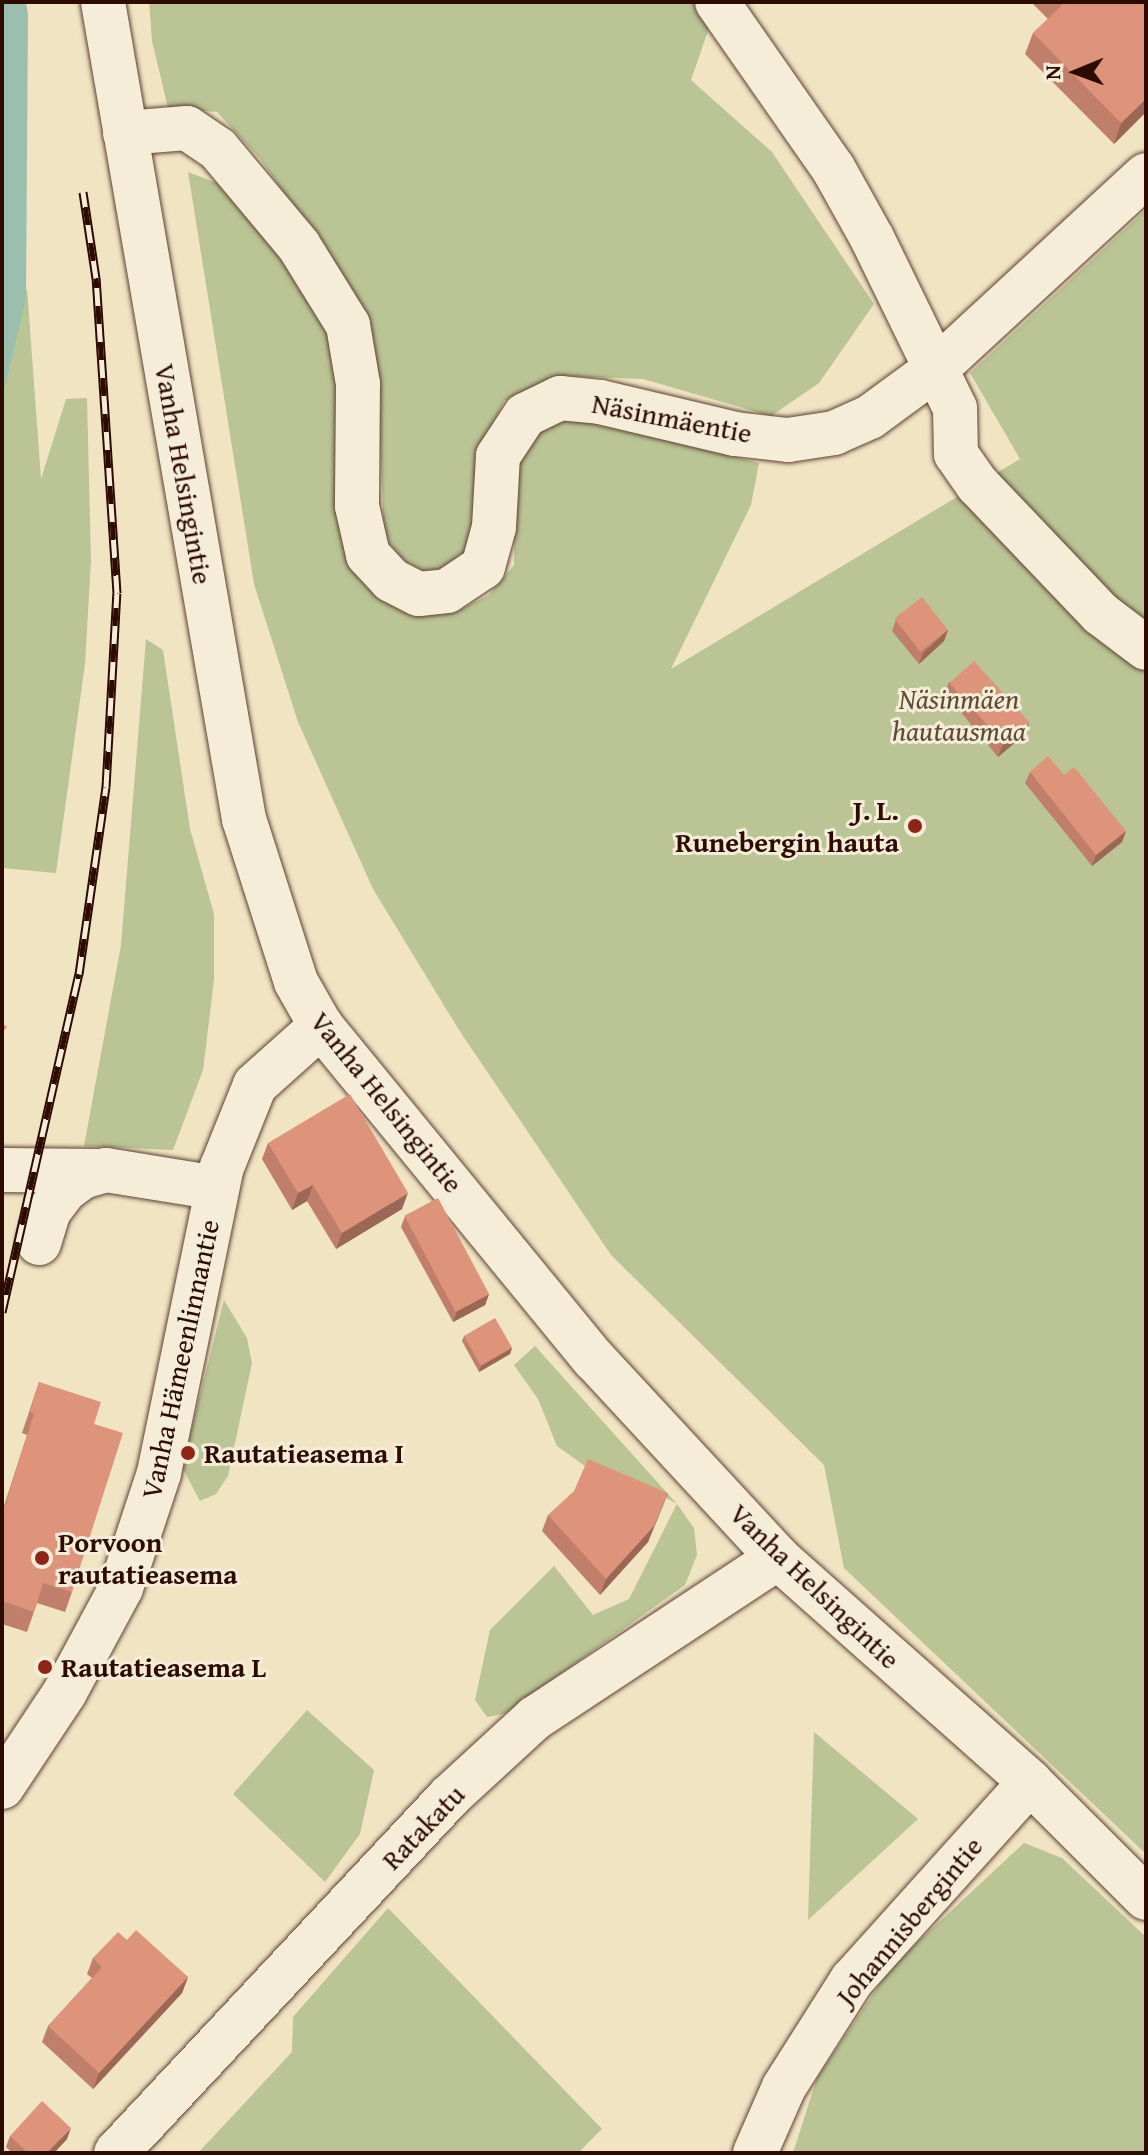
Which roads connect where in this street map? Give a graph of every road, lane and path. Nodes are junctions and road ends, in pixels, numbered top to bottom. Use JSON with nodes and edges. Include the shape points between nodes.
{"nodes":[{"id":1,"x":103,"y":2,"type":"edge"},
{"id":2,"x":717,"y":2,"type":"edge"},
{"id":3,"x":125,"y":133,"type":"junction"},
{"id":4,"x":1146,"y":175,"type":"edge"},
{"id":5,"x":938,"y":367,"type":"junction"},
{"id":6,"x":1146,"y":648,"type":"edge"},
{"id":7,"x":321,"y":1026,"type":"junction"},
{"id":8,"x":2,"y":1170,"type":"edge"},
{"id":9,"x":106,"y":1170,"type":"junction"},
{"id":10,"x":217,"y":1188,"type":"junction"},
{"id":11,"x":39,"y":1243,"type":"dead end"},
{"id":12,"x":778,"y":1558,"type":"junction"},
{"id":13,"x":1030,"y":1782,"type":"junction"},
{"id":14,"x":2,"y":1787,"type":"edge"},
{"id":15,"x":1146,"y":1898,"type":"edge"},
{"id":16,"x":116,"y":2153,"type":"edge"},
{"id":17,"x":755,"y":2153,"type":"edge"}],
"edges":[{"from":1,"to":3,"type":"street","name":"Vanha Helsingintie"},
{"from":2,"to":5,"type":"street","via":[[833,168]]},
{"from":3,"to":5,"type":"street","name":"Näsinmäentie","via":[[187,128],[218,149],[299,246],[348,325],[358,384],[357,506],[368,555],[391,580],[419,594],[447,591],[483,567],[494,527],[498,456],[525,415],[560,398],[788,440],[834,433],[870,417]]},
{"from":3,"to":7,"type":"street","name":"Vanha Helsingintie","via":[[244,819],[276,933]]},
{"from":4,"to":5,"type":"street","name":"Näsinmäentie"},
{"from":5,"to":6,"type":"street","via":[[955,408],[956,454],[978,485],[1101,614]]},
{"from":7,"to":10,"type":"street","name":"Vanha Hämeenlinnantie","via":[[255,1085]]},
{"from":7,"to":12,"type":"street","name":"Vanha Helsingintie","via":[[594,1359]]},
{"from":8,"to":9,"type":"street"},
{"from":9,"to":10,"type":"street"},
{"from":9,"to":11,"type":"street","via":[[65,1190],[49,1211]]},
{"from":10,"to":14,"type":"street","name":"Vanha Hämeenlinnantie","via":[[159,1473],[121,1588],[65,1692]]},
{"from":12,"to":13,"type":"street","name":"Vanha Helsingintie"},
{"from":12,"to":16,"type":"street","name":"Ratakatu","via":[[535,1718],[449,1797]]},
{"from":13,"to":15,"type":"street","name":"Vanha Helsingintie"},
{"from":13,"to":17,"type":"street","name":"Johannisbergintie","via":[[852,1980],[784,2087]]}]}
